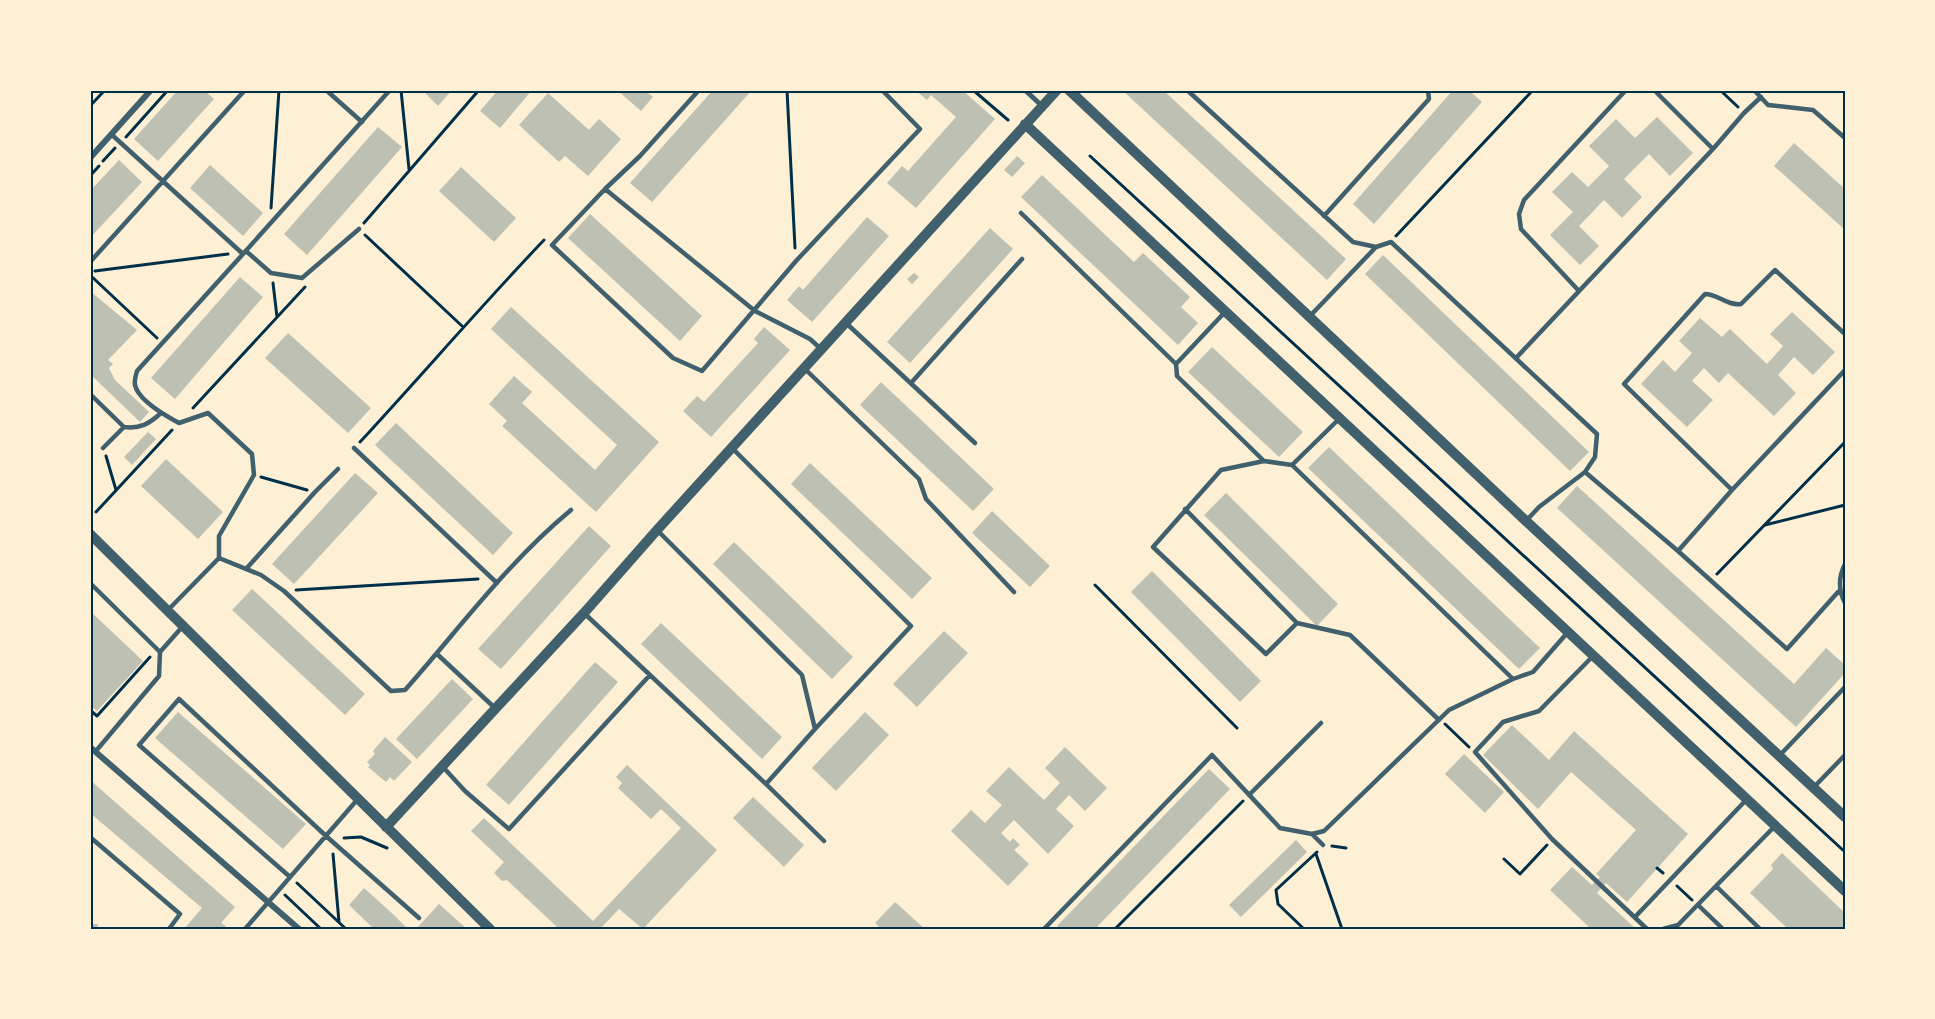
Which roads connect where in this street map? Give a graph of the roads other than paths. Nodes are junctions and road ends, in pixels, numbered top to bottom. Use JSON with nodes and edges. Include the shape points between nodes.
{"nodes":[{"id":1,"x":151,"y":90,"type":"edge"},
{"id":2,"x":245,"y":90,"type":"edge"},
{"id":3,"x":326,"y":90,"type":"edge"},
{"id":4,"x":390,"y":90,"type":"edge"},
{"id":5,"x":699,"y":90,"type":"edge"},
{"id":6,"x":882,"y":90,"type":"edge"},
{"id":7,"x":1024,"y":90,"type":"edge"},
{"id":8,"x":1058,"y":90,"type":"edge"},
{"id":9,"x":1069,"y":90,"type":"edge"},
{"id":10,"x":1188,"y":90,"type":"edge"},
{"id":11,"x":1428,"y":90,"type":"edge"},
{"id":12,"x":1626,"y":90,"type":"edge"},
{"id":13,"x":1654,"y":90,"type":"edge"},
{"id":14,"x":1754,"y":90,"type":"edge"},
{"id":15,"x":1761,"y":97,"type":"junction"},
{"id":16,"x":1042,"y":106,"type":"junction"},
{"id":17,"x":362,"y":122,"type":"junction"},
{"id":18,"x":1025,"y":124,"type":"junction"},
{"id":19,"x":111,"y":134,"type":"junction"},
{"id":20,"x":1845,"y":138,"type":"edge"},
{"id":21,"x":1713,"y":150,"type":"junction"},
{"id":22,"x":90,"y":158,"type":"edge"},
{"id":23,"x":161,"y":182,"type":"junction"},
{"id":24,"x":605,"y":189,"type":"junction"},
{"id":25,"x":1022,"y":213,"type":"dead end"},
{"id":26,"x":1324,"y":216,"type":"junction"},
{"id":27,"x":359,"y":229,"type":"road end"},
{"id":28,"x":1376,"y":247,"type":"junction"},
{"id":29,"x":243,"y":253,"type":"junction"},
{"id":30,"x":1022,"y":259,"type":"dead end"},
{"id":31,"x":90,"y":262,"type":"edge"},
{"id":32,"x":1579,"y":291,"type":"junction"},
{"id":33,"x":755,"y":311,"type":"junction"},
{"id":34,"x":1225,"y":312,"type":"junction"},
{"id":35,"x":1310,"y":316,"type":"junction"},
{"id":36,"x":846,"y":323,"type":"junction"},
{"id":37,"x":1845,"y":334,"type":"edge"},
{"id":38,"x":821,"y":350,"type":"junction"},
{"id":39,"x":1516,"y":358,"type":"junction"},
{"id":40,"x":1176,"y":364,"type":"junction"},
{"id":41,"x":805,"y":369,"type":"junction"},
{"id":42,"x":1845,"y":370,"type":"edge"},
{"id":43,"x":911,"y":383,"type":"junction"},
{"id":44,"x":90,"y":394,"type":"edge"},
{"id":45,"x":161,"y":413,"type":"junction"},
{"id":46,"x":1339,"y":419,"type":"junction"},
{"id":47,"x":124,"y":427,"type":"junction"},
{"id":48,"x":975,"y":443,"type":"dead end"},
{"id":49,"x":104,"y":448,"type":"road end"},
{"id":50,"x":354,"y":448,"type":"road end"},
{"id":51,"x":732,"y":448,"type":"junction"},
{"id":52,"x":1264,"y":461,"type":"junction"},
{"id":53,"x":1292,"y":465,"type":"junction"},
{"id":54,"x":338,"y":469,"type":"dead end"},
{"id":55,"x":1585,"y":472,"type":"junction"},
{"id":56,"x":1732,"y":490,"type":"junction"},
{"id":57,"x":1185,"y":509,"type":"junction"},
{"id":58,"x":571,"y":510,"type":"dead end"},
{"id":59,"x":1526,"y":521,"type":"junction"},
{"id":60,"x":657,"y":530,"type":"junction"},
{"id":61,"x":90,"y":534,"type":"edge"},
{"id":62,"x":1678,"y":551,"type":"junction"},
{"id":63,"x":219,"y":558,"type":"junction"},
{"id":64,"x":1845,"y":564,"type":"edge"},
{"id":65,"x":246,"y":569,"type":"junction"},
{"id":66,"x":90,"y":583,"type":"edge"},
{"id":67,"x":496,"y":583,"type":"junction"},
{"id":68,"x":1014,"y":592,"type":"dead end"},
{"id":69,"x":1838,"y":592,"type":"junction"},
{"id":70,"x":1845,"y":603,"type":"edge"},
{"id":71,"x":168,"y":610,"type":"junction"},
{"id":72,"x":584,"y":613,"type":"junction"},
{"id":73,"x":1297,"y":623,"type":"junction"},
{"id":74,"x":183,"y":626,"type":"junction"},
{"id":75,"x":1568,"y":632,"type":"junction"},
{"id":76,"x":160,"y":652,"type":"junction"},
{"id":77,"x":437,"y":654,"type":"junction"},
{"id":78,"x":1593,"y":656,"type":"junction"},
{"id":79,"x":650,"y":676,"type":"junction"},
{"id":80,"x":1513,"y":679,"type":"junction"},
{"id":81,"x":1845,"y":687,"type":"edge"},
{"id":82,"x":496,"y":709,"type":"junction"},
{"id":83,"x":1439,"y":720,"type":"junction"},
{"id":84,"x":1321,"y":723,"type":"dead end"},
{"id":85,"x":815,"y":729,"type":"junction"},
{"id":86,"x":93,"y":749,"type":"edge"},
{"id":87,"x":1779,"y":755,"type":"junction"},
{"id":88,"x":1845,"y":755,"type":"edge"},
{"id":89,"x":443,"y":767,"type":"junction"},
{"id":90,"x":766,"y":784,"type":"junction"},
{"id":91,"x":1814,"y":788,"type":"junction"},
{"id":92,"x":1249,"y":795,"type":"junction"},
{"id":93,"x":358,"y":799,"type":"junction"},
{"id":94,"x":1747,"y":799,"type":"junction"},
{"id":95,"x":1845,"y":817,"type":"edge"},
{"id":96,"x":1775,"y":825,"type":"junction"},
{"id":97,"x":386,"y":827,"type":"junction"},
{"id":98,"x":1312,"y":834,"type":"junction"},
{"id":99,"x":326,"y":836,"type":"junction"},
{"id":100,"x":90,"y":837,"type":"edge"},
{"id":101,"x":824,"y":842,"type":"dead end"},
{"id":102,"x":1323,"y":845,"type":"road end"},
{"id":103,"x":289,"y":876,"type":"junction"},
{"id":104,"x":1716,"y":886,"type":"junction"},
{"id":105,"x":1845,"y":891,"type":"edge"},
{"id":106,"x":268,"y":901,"type":"junction"},
{"id":107,"x":1698,"y":905,"type":"junction"},
{"id":108,"x":1635,"y":917,"type":"junction"},
{"id":109,"x":420,"y":918,"type":"dead end"},
{"id":110,"x":169,"y":929,"type":"edge"},
{"id":111,"x":245,"y":929,"type":"edge"},
{"id":112,"x":299,"y":929,"type":"edge"},
{"id":113,"x":490,"y":929,"type":"edge"},
{"id":114,"x":1044,"y":929,"type":"edge"},
{"id":115,"x":1647,"y":929,"type":"edge"},
{"id":116,"x":1662,"y":929,"type":"edge"},
{"id":117,"x":1723,"y":929,"type":"edge"},
{"id":118,"x":1760,"y":929,"type":"edge"}],
"edges":[{"from":1,"to":19,"type":"street"},
{"from":2,"to":23,"type":"lane"},
{"from":3,"to":17,"type":"lane"},
{"from":4,"to":17,"type":"lane"},
{"from":5,"to":24,"type":"lane"},
{"from":6,"to":33,"type":"lane","via":[[920,129],[796,261]]},
{"from":7,"to":16,"type":"street"},
{"from":8,"to":16,"type":"street"},
{"from":9,"to":35,"type":"street"},
{"from":10,"to":26,"type":"lane"},
{"from":11,"to":26,"type":"lane","via":[[1429,99]]},
{"from":12,"to":32,"type":"lane","via":[[1524,200],[1519,214],[1521,229]]},
{"from":13,"to":21,"type":"lane"},
{"from":14,"to":15,"type":"lane"},
{"from":15,"to":20,"type":"lane","via":[[1768,105],[1813,110]]},
{"from":15,"to":21,"type":"lane"},
{"from":16,"to":18,"type":"street"},
{"from":17,"to":29,"type":"lane"},
{"from":18,"to":34,"type":"street"},
{"from":18,"to":36,"type":"street"},
{"from":19,"to":22,"type":"street"},
{"from":19,"to":23,"type":"lane"},
{"from":21,"to":32,"type":"lane"},
{"from":23,"to":29,"type":"lane"},
{"from":23,"to":31,"type":"lane"},
{"from":24,"to":33,"type":"lane"},
{"from":24,"to":33,"type":"lane","via":[[552,245],[673,358],[702,371]]},
{"from":25,"to":40,"type":"lane"},
{"from":26,"to":28,"type":"lane","via":[[1353,242]]},
{"from":27,"to":29,"type":"lane","via":[[302,278],[272,273]]},
{"from":28,"to":35,"type":"lane"},
{"from":28,"to":39,"type":"lane","via":[[1391,242]]},
{"from":29,"to":45,"type":"lane","via":[[137,371],[137,392]]},
{"from":30,"to":43,"type":"lane"},
{"from":32,"to":39,"type":"lane"},
{"from":33,"to":38,"type":"lane","via":[[810,339]]},
{"from":34,"to":40,"type":"lane"},
{"from":34,"to":46,"type":"street"},
{"from":35,"to":59,"type":"street"},
{"from":36,"to":38,"type":"street"},
{"from":36,"to":43,"type":"lane"},
{"from":37,"to":56,"type":"lane","via":[[1775,270],[1741,304],[1705,294],[1624,384]]},
{"from":38,"to":41,"type":"street"},
{"from":39,"to":55,"type":"lane","via":[[1597,434],[1595,457]]},
{"from":40,"to":52,"type":"lane","via":[[1177,376]]},
{"from":41,"to":51,"type":"street"},
{"from":41,"to":68,"type":"lane","via":[[919,479],[926,499]]},
{"from":42,"to":56,"type":"lane"},
{"from":43,"to":48,"type":"lane"},
{"from":44,"to":47,"type":"lane"},
{"from":45,"to":47,"type":"lane","via":[[136,428]]},
{"from":45,"to":63,"type":"lane","via":[[179,423],[208,413],[252,454],[254,474],[219,536]]},
{"from":46,"to":53,"type":"lane"},
{"from":46,"to":75,"type":"street"},
{"from":47,"to":49,"type":"lane"},
{"from":50,"to":67,"type":"lane"},
{"from":51,"to":60,"type":"street"},
{"from":51,"to":85,"type":"lane","via":[[911,626]]},
{"from":52,"to":53,"type":"lane"},
{"from":52,"to":57,"type":"lane","via":[[1221,470]]},
{"from":53,"to":80,"type":"lane"},
{"from":54,"to":65,"type":"lane"},
{"from":55,"to":59,"type":"lane"},
{"from":55,"to":62,"type":"lane"},
{"from":56,"to":62,"type":"lane"},
{"from":57,"to":73,"type":"lane"},
{"from":57,"to":73,"type":"lane","via":[[1153,547],[1266,654]]},
{"from":58,"to":67,"type":"lane"},
{"from":59,"to":87,"type":"street"},
{"from":60,"to":72,"type":"street"},
{"from":60,"to":85,"type":"lane","via":[[802,675]]},
{"from":61,"to":71,"type":"street"},
{"from":62,"to":69,"type":"lane","via":[[1787,649]]},
{"from":63,"to":65,"type":"lane"},
{"from":63,"to":71,"type":"lane"},
{"from":64,"to":69,"type":"lane"},
{"from":65,"to":77,"type":"lane","via":[[284,591],[391,691],[405,690]]},
{"from":66,"to":76,"type":"lane"},
{"from":67,"to":77,"type":"lane"},
{"from":69,"to":70,"type":"lane"},
{"from":71,"to":74,"type":"street"},
{"from":72,"to":79,"type":"lane"},
{"from":72,"to":82,"type":"street"},
{"from":73,"to":83,"type":"lane","via":[[1350,635]]},
{"from":74,"to":76,"type":"lane"},
{"from":74,"to":93,"type":"street"},
{"from":75,"to":78,"type":"street"},
{"from":75,"to":80,"type":"lane","via":[[1533,672]]},
{"from":76,"to":86,"type":"lane","via":[[159,676]]},
{"from":77,"to":82,"type":"lane"},
{"from":78,"to":94,"type":"street"},
{"from":78,"to":108,"type":"lane","via":[[1539,711],[1503,722],[1475,752],[1552,839]]},
{"from":79,"to":89,"type":"lane","via":[[509,829]]},
{"from":79,"to":90,"type":"lane"},
{"from":80,"to":83,"type":"lane","via":[[1449,710]]},
{"from":81,"to":87,"type":"lane"},
{"from":82,"to":89,"type":"street"},
{"from":83,"to":98,"type":"lane","via":[[1324,831]]},
{"from":84,"to":92,"type":"lane"},
{"from":85,"to":90,"type":"lane"},
{"from":86,"to":106,"type":"street"},
{"from":87,"to":91,"type":"street"},
{"from":88,"to":91,"type":"lane"},
{"from":89,"to":97,"type":"street"},
{"from":90,"to":101,"type":"lane"},
{"from":91,"to":95,"type":"street"},
{"from":92,"to":98,"type":"lane","via":[[1280,828]]},
{"from":92,"to":114,"type":"lane","via":[[1212,754]]},
{"from":93,"to":97,"type":"street"},
{"from":93,"to":99,"type":"lane"},
{"from":94,"to":96,"type":"street"},
{"from":94,"to":108,"type":"lane"},
{"from":96,"to":104,"type":"lane"},
{"from":96,"to":105,"type":"street"},
{"from":97,"to":113,"type":"street"},
{"from":98,"to":102,"type":"lane"},
{"from":99,"to":103,"type":"lane"},
{"from":99,"to":103,"type":"lane","via":[[179,699],[139,745]]},
{"from":99,"to":109,"type":"lane"},
{"from":100,"to":110,"type":"lane","via":[[180,914]]},
{"from":103,"to":106,"type":"lane"},
{"from":104,"to":107,"type":"lane"},
{"from":104,"to":118,"type":"lane"},
{"from":106,"to":111,"type":"lane"},
{"from":106,"to":112,"type":"street"},
{"from":107,"to":116,"type":"lane","via":[[1678,925]]},
{"from":107,"to":117,"type":"lane"},
{"from":108,"to":115,"type":"lane"}]}
